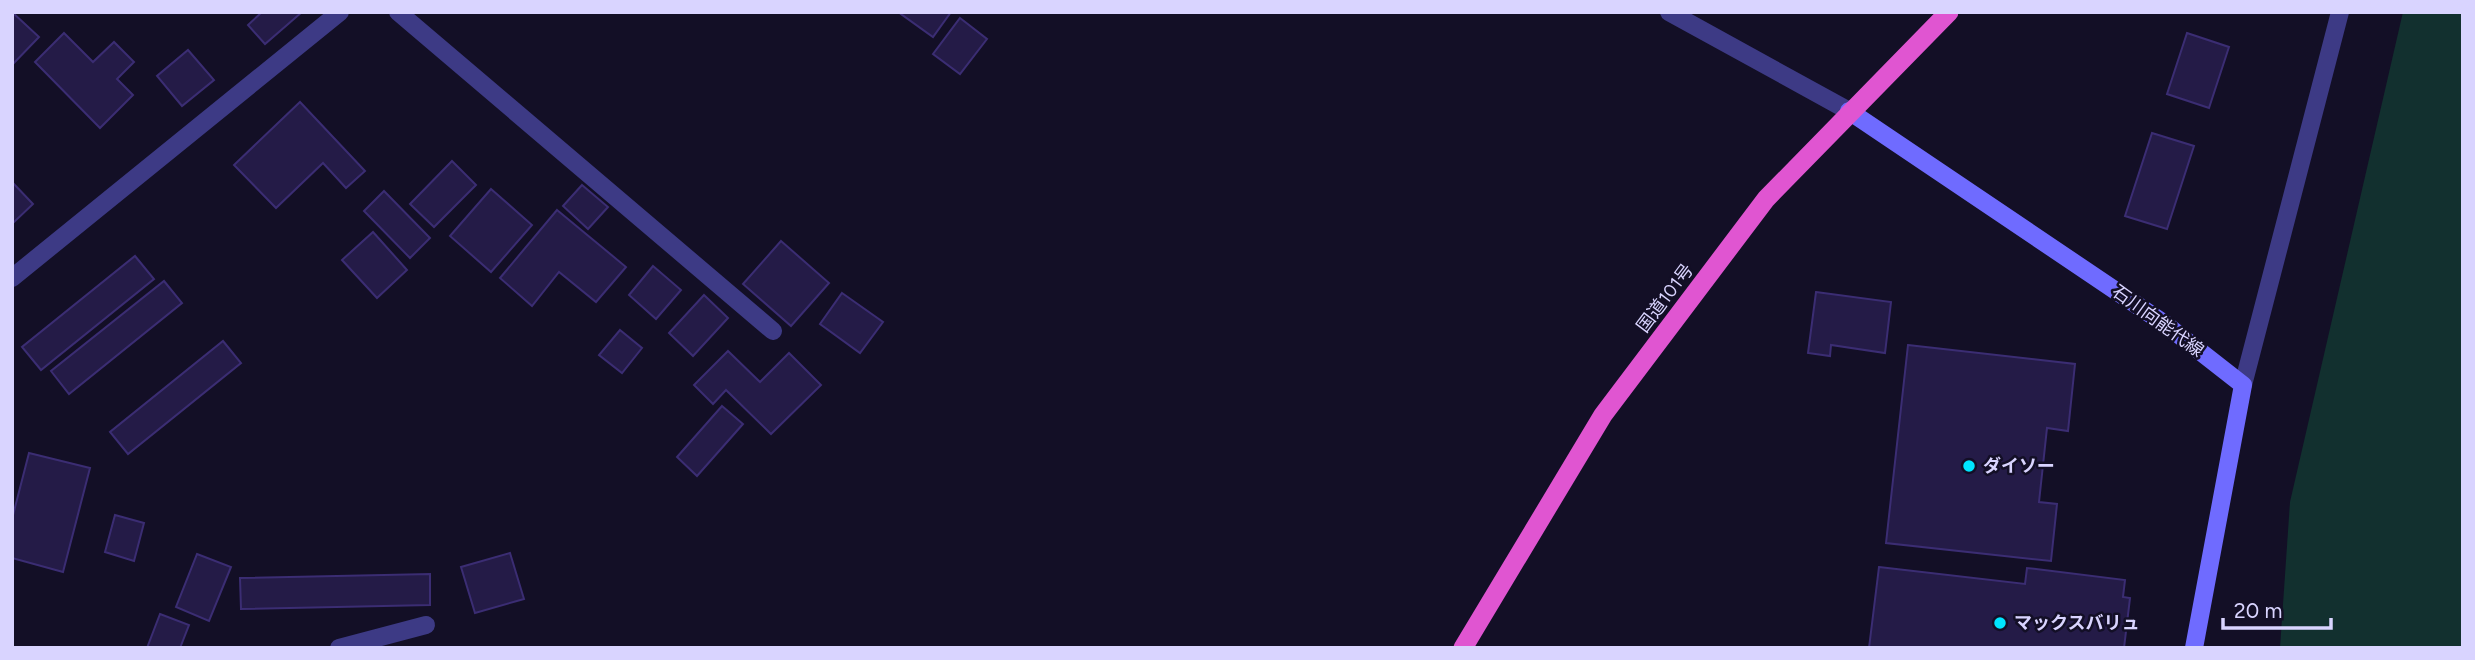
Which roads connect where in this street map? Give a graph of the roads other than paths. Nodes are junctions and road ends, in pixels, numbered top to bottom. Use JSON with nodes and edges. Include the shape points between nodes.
{"nodes":[{"id":1,"x":340,"y":12,"type":"edge"},
{"id":2,"x":398,"y":12,"type":"edge"},
{"id":3,"x":1669,"y":12,"type":"edge"},
{"id":4,"x":1950,"y":12,"type":"edge"},
{"id":5,"x":2340,"y":12,"type":"edge"},
{"id":6,"x":1849,"y":111,"type":"junction"},
{"id":7,"x":12,"y":278,"type":"edge"},
{"id":8,"x":773,"y":331,"type":"dead end"},
{"id":9,"x":2243,"y":385,"type":"junction"},
{"id":10,"x":426,"y":625,"type":"dead end"},
{"id":11,"x":339,"y":648,"type":"edge"},
{"id":12,"x":1463,"y":648,"type":"edge"},
{"id":13,"x":2194,"y":648,"type":"edge"}],
"edges":[{"from":1,"to":7,"type":"street"},
{"from":2,"to":8,"type":"street"},
{"from":3,"to":6,"type":"street"},
{"from":4,"to":6,"type":"highway","name":"国道101号"},
{"from":5,"to":9,"type":"street"},
{"from":6,"to":9,"type":"main road","name":"石川向能代線","via":[[2165,324]]},
{"from":6,"to":12,"type":"highway","name":"国道101号","via":[[1766,199],[1603,415]]},
{"from":9,"to":13,"type":"main road"},
{"from":10,"to":11,"type":"street"}]}
